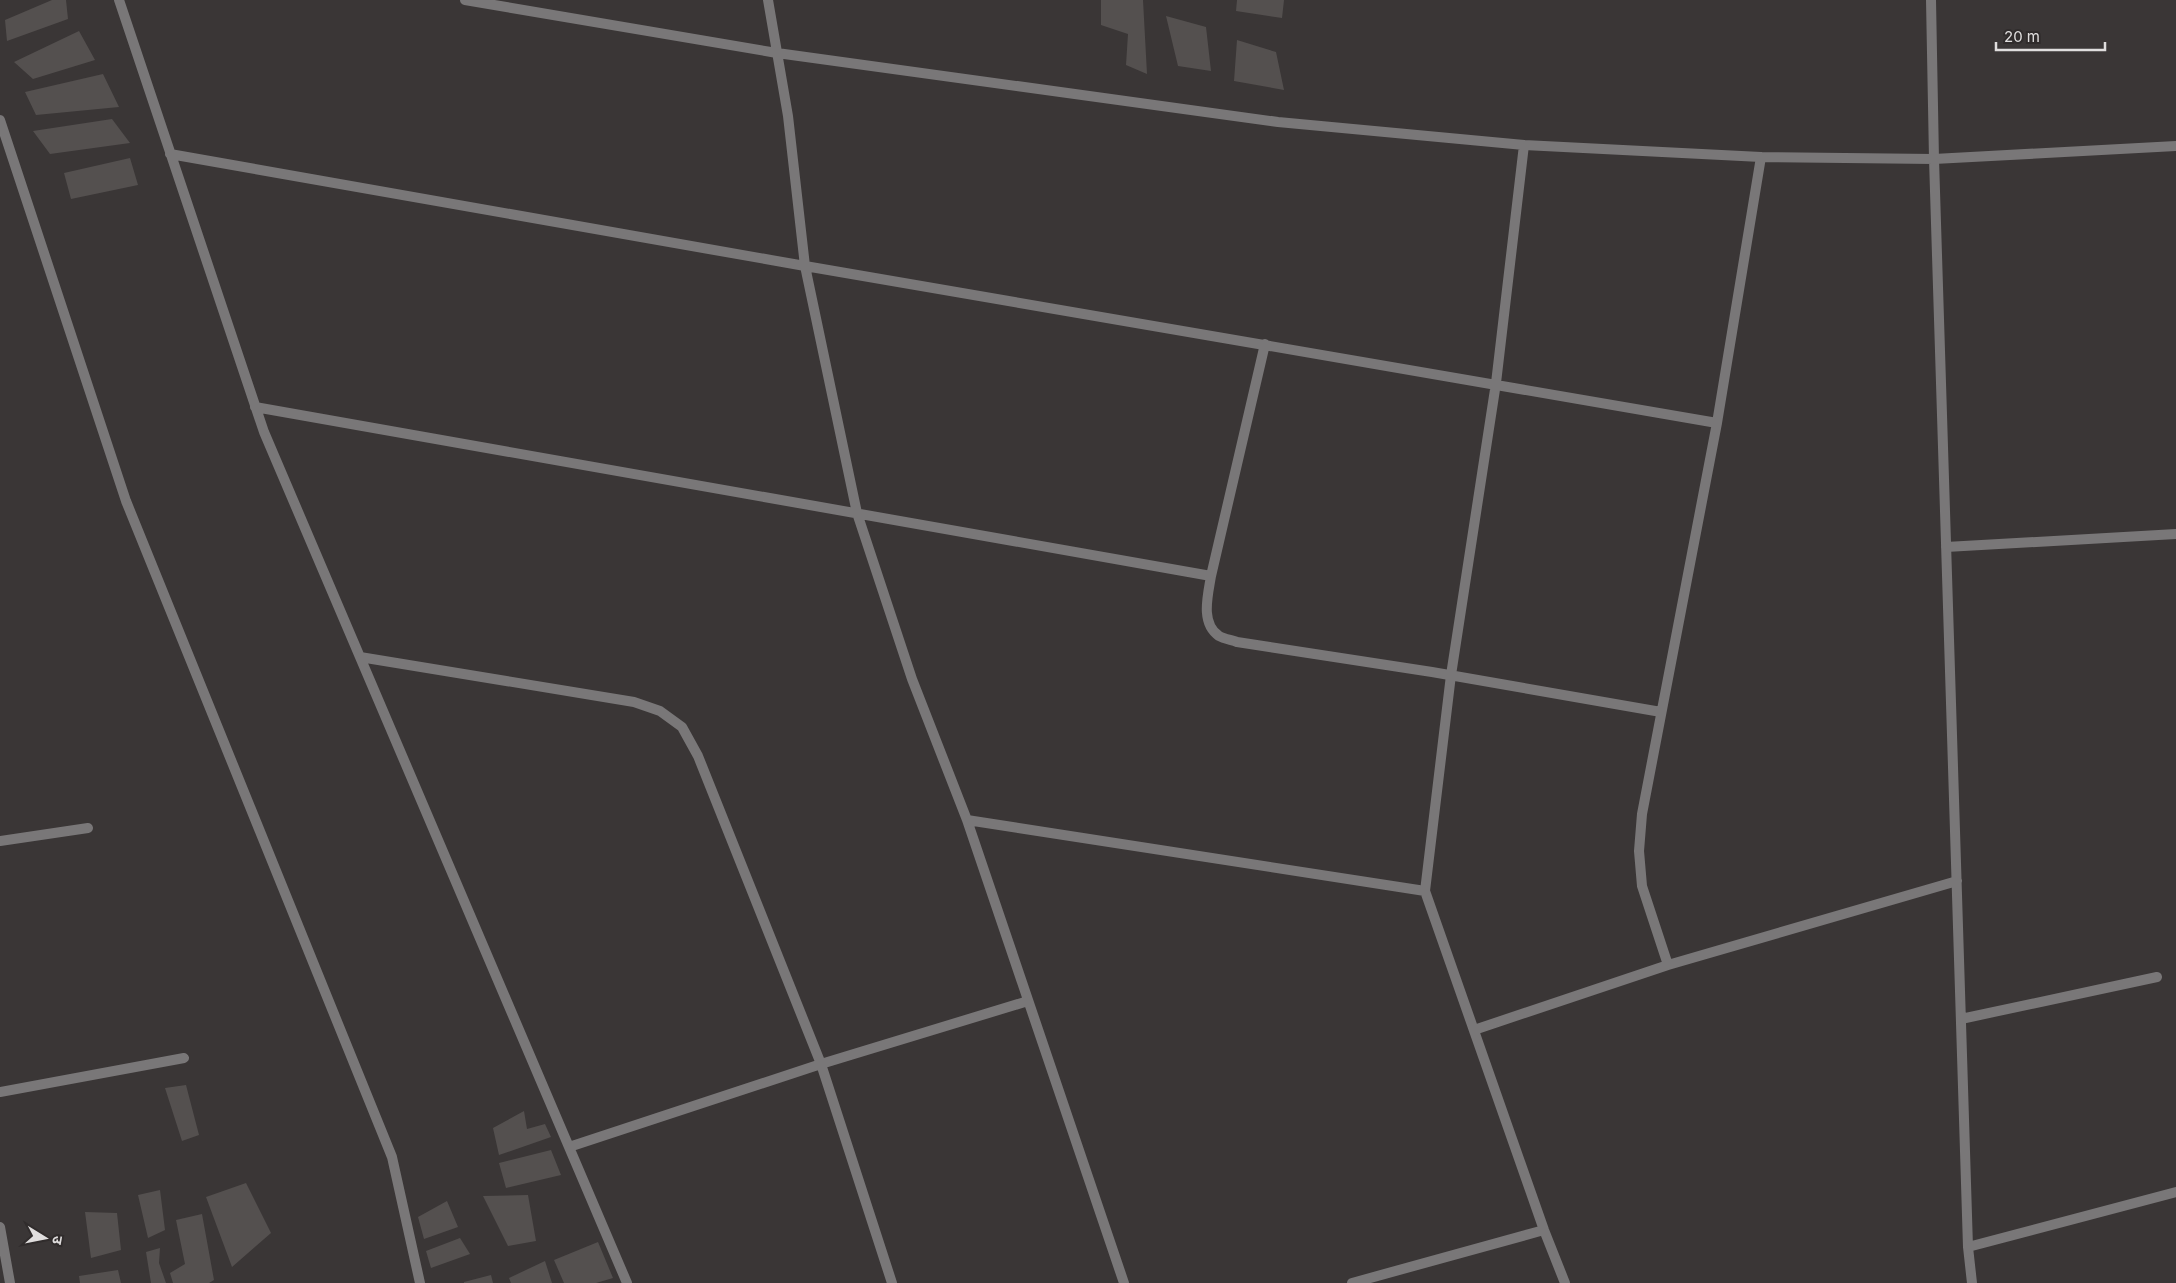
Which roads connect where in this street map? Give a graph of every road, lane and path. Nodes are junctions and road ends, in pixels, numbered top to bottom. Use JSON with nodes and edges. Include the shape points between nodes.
{"nodes":[{"id":1,"x":119,"y":0,"type":"edge"},
{"id":2,"x":466,"y":0,"type":"edge"},
{"id":3,"x":768,"y":0,"type":"edge"},
{"id":4,"x":1931,"y":0,"type":"edge"},
{"id":5,"x":778,"y":53,"type":"junction"},
{"id":6,"x":0,"y":120,"type":"edge"},
{"id":7,"x":1524,"y":145,"type":"junction"},
{"id":8,"x":2176,"y":146,"type":"edge"},
{"id":9,"x":170,"y":154,"type":"junction"},
{"id":10,"x":1760,"y":157,"type":"junction"},
{"id":11,"x":1934,"y":159,"type":"junction"},
{"id":12,"x":805,"y":266,"type":"junction"},
{"id":13,"x":1265,"y":344,"type":"junction"},
{"id":14,"x":1496,"y":383,"type":"junction"},
{"id":15,"x":255,"y":407,"type":"junction"},
{"id":16,"x":1717,"y":422,"type":"junction"},
{"id":17,"x":857,"y":513,"type":"junction"},
{"id":18,"x":2176,"y":534,"type":"edge"},
{"id":19,"x":1946,"y":547,"type":"junction"},
{"id":20,"x":1211,"y":576,"type":"junction"},
{"id":21,"x":360,"y":657,"type":"junction"},
{"id":22,"x":1451,"y":676,"type":"junction"},
{"id":23,"x":1661,"y":712,"type":"junction"},
{"id":24,"x":968,"y":820,"type":"junction"},
{"id":25,"x":88,"y":828,"type":"dead end"},
{"id":26,"x":0,"y":841,"type":"edge"},
{"id":27,"x":1957,"y":881,"type":"junction"},
{"id":28,"x":1425,"y":891,"type":"junction"},
{"id":29,"x":1668,"y":965,"type":"junction"},
{"id":30,"x":2157,"y":977,"type":"dead end"},
{"id":31,"x":1028,"y":1000,"type":"junction"},
{"id":32,"x":1961,"y":1019,"type":"junction"},
{"id":33,"x":1474,"y":1030,"type":"junction"},
{"id":34,"x":184,"y":1058,"type":"dead end"},
{"id":35,"x":820,"y":1064,"type":"junction"},
{"id":36,"x":0,"y":1092,"type":"edge"},
{"id":37,"x":569,"y":1147,"type":"junction"},
{"id":38,"x":2176,"y":1192,"type":"edge"},
{"id":39,"x":0,"y":1227,"type":"edge"},
{"id":40,"x":1544,"y":1230,"type":"junction"},
{"id":41,"x":1968,"y":1247,"type":"junction"},
{"id":42,"x":10,"y":1283,"type":"edge"},
{"id":43,"x":420,"y":1283,"type":"edge"},
{"id":44,"x":627,"y":1283,"type":"edge"},
{"id":45,"x":892,"y":1283,"type":"edge"},
{"id":46,"x":1124,"y":1283,"type":"edge"},
{"id":47,"x":1352,"y":1283,"type":"edge"},
{"id":48,"x":1565,"y":1283,"type":"edge"},
{"id":49,"x":1972,"y":1283,"type":"edge"}],
"edges":[{"from":1,"to":9,"type":"street"},
{"from":2,"to":5,"type":"street"},
{"from":3,"to":5,"type":"street"},
{"from":4,"to":11,"type":"street"},
{"from":5,"to":7,"type":"street","via":[[1278,122]]},
{"from":5,"to":12,"type":"street"},
{"from":6,"to":43,"type":"street","via":[[126,501],[392,1157]]},
{"from":7,"to":10,"type":"street"},
{"from":7,"to":14,"type":"street"},
{"from":8,"to":11,"type":"street"},
{"from":9,"to":12,"type":"street"},
{"from":9,"to":15,"type":"street"},
{"from":10,"to":11,"type":"street"},
{"from":10,"to":16,"type":"street"},
{"from":11,"to":19,"type":"street"},
{"from":12,"to":13,"type":"street"},
{"from":12,"to":17,"type":"street"},
{"from":13,"to":14,"type":"street"},
{"from":13,"to":20,"type":"street"},
{"from":14,"to":16,"type":"street"},
{"from":14,"to":22,"type":"street"},
{"from":15,"to":17,"type":"street"},
{"from":15,"to":21,"type":"street"},
{"from":16,"to":23,"type":"street"},
{"from":17,"to":20,"type":"street"},
{"from":17,"to":24,"type":"street","via":[[912,678]]},
{"from":18,"to":19,"type":"street"},
{"from":19,"to":27,"type":"street"},
{"from":20,"to":22,"type":"street","via":[[1208,616],[1210,625],[1219,636],[1237,642]]},
{"from":21,"to":35,"type":"street","via":[[634,702],[660,711],[682,728],[698,756]]},
{"from":21,"to":37,"type":"street"},
{"from":22,"to":23,"type":"street"},
{"from":22,"to":28,"type":"street"},
{"from":23,"to":29,"type":"street","via":[[1642,814],[1639,851],[1642,886]]},
{"from":24,"to":28,"type":"street"},
{"from":24,"to":31,"type":"street"},
{"from":25,"to":26,"type":"street"},
{"from":27,"to":29,"type":"street"},
{"from":27,"to":32,"type":"street"},
{"from":28,"to":33,"type":"street"},
{"from":29,"to":33,"type":"street"},
{"from":30,"to":32,"type":"street"},
{"from":31,"to":35,"type":"street"},
{"from":31,"to":46,"type":"street"},
{"from":32,"to":41,"type":"street"},
{"from":33,"to":40,"type":"street"},
{"from":34,"to":36,"type":"street"},
{"from":35,"to":37,"type":"street"},
{"from":35,"to":45,"type":"street"},
{"from":37,"to":44,"type":"street"},
{"from":38,"to":41,"type":"street"},
{"from":39,"to":42,"type":"street"},
{"from":40,"to":47,"type":"street"},
{"from":40,"to":48,"type":"street"},
{"from":41,"to":49,"type":"street"}]}
